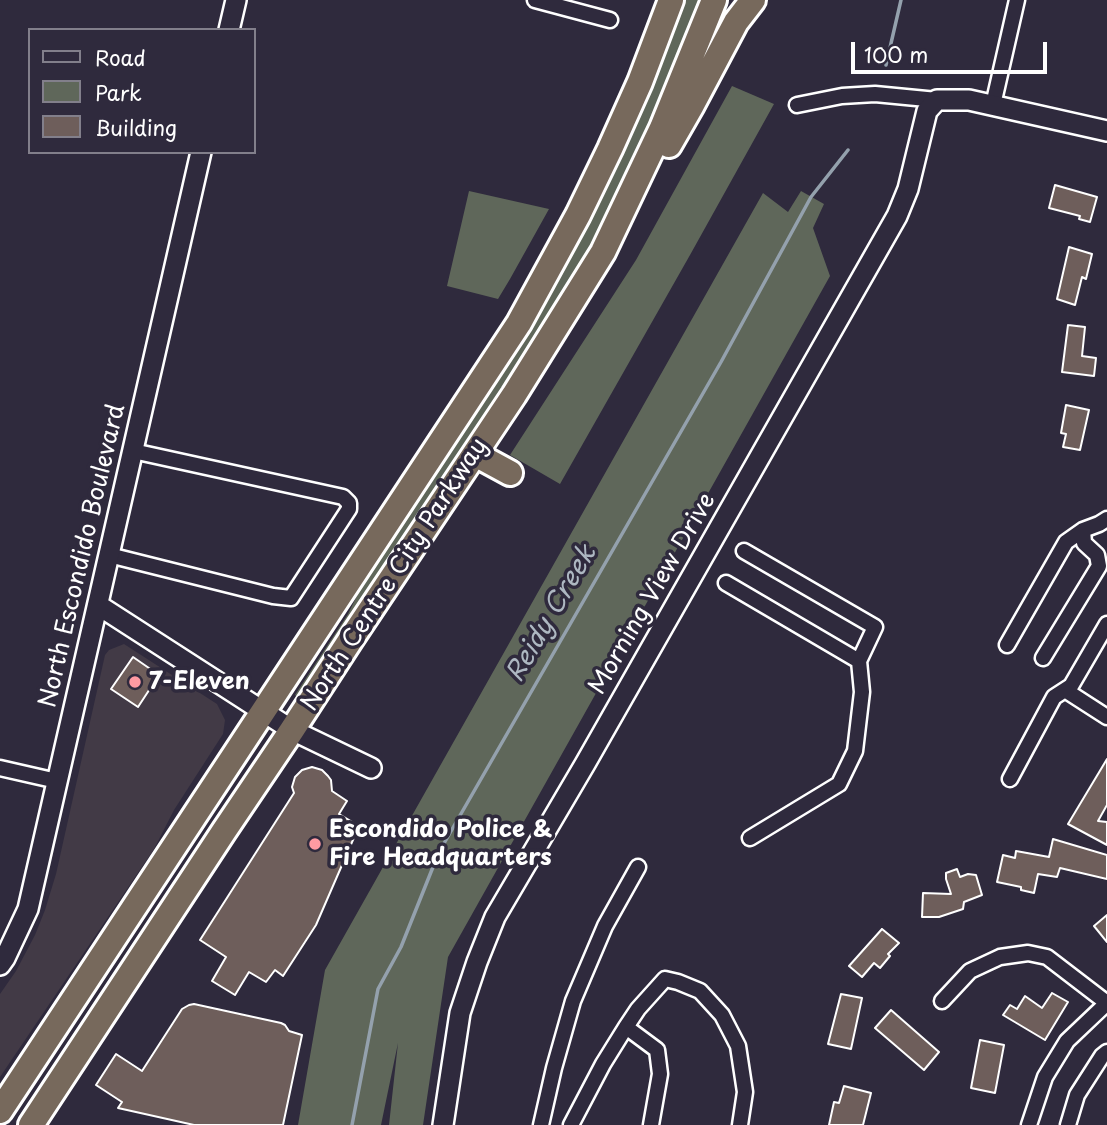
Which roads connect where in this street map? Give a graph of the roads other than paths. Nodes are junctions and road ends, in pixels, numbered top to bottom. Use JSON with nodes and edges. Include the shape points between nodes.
{"nodes":[{"id":1,"x":236,"y":0,"type":"edge"},
{"id":2,"x":535,"y":0,"type":"edge"},
{"id":3,"x":671,"y":0,"type":"edge"},
{"id":4,"x":714,"y":0,"type":"edge"},
{"id":5,"x":753,"y":0,"type":"edge"},
{"id":6,"x":1017,"y":0,"type":"edge"},
{"id":7,"x":610,"y":20,"type":"dead end"},
{"id":8,"x":229,"y":28,"type":"edge"},
{"id":9,"x":937,"y":100,"type":"junction"},
{"id":10,"x":797,"y":104,"type":"dead end"},
{"id":11,"x":993,"y":105,"type":"junction"},
{"id":12,"x":1107,"y":131,"type":"edge"},
{"id":13,"x":201,"y":154,"type":"edge"},
{"id":14,"x":603,"y":252,"type":"junction"},
{"id":15,"x":133,"y":451,"type":"junction"},
{"id":16,"x":475,"y":454,"type":"junction"},
{"id":17,"x":510,"y":473,"type":"dead end"},
{"id":18,"x":1107,"y":519,"type":"edge"},
{"id":19,"x":1083,"y":530,"type":"junction"},
{"id":20,"x":744,"y":551,"type":"dead end"},
{"id":21,"x":108,"y":555,"type":"junction"},
{"id":22,"x":726,"y":583,"type":"dead end"},
{"id":23,"x":98,"y":605,"type":"junction"},
{"id":24,"x":1107,"y":624,"type":"edge"},
{"id":25,"x":1007,"y":645,"type":"dead end"},
{"id":26,"x":1043,"y":658,"type":"dead end"},
{"id":27,"x":859,"y":661,"type":"junction"},
{"id":28,"x":1065,"y":690,"type":"junction"},
{"id":29,"x":263,"y":712,"type":"junction"},
{"id":30,"x":1107,"y":717,"type":"edge"},
{"id":31,"x":292,"y":730,"type":"junction"},
{"id":32,"x":0,"y":768,"type":"edge"},
{"id":33,"x":371,"y":768,"type":"dead end"},
{"id":34,"x":1010,"y":779,"type":"dead end"},
{"id":35,"x":57,"y":781,"type":"junction"},
{"id":36,"x":750,"y":838,"type":"dead end"},
{"id":37,"x":638,"y":867,"type":"dead end"},
{"id":38,"x":0,"y":965,"type":"edge"},
{"id":39,"x":942,"y":1001,"type":"dead end"},
{"id":40,"x":1107,"y":1003,"type":"edge"},
{"id":41,"x":626,"y":1027,"type":"junction"},
{"id":42,"x":1107,"y":1052,"type":"edge"},
{"id":43,"x":0,"y":1111,"type":"edge"},
{"id":44,"x":32,"y":1125,"type":"edge"},
{"id":45,"x":443,"y":1125,"type":"edge"},
{"id":46,"x":541,"y":1125,"type":"edge"},
{"id":47,"x":571,"y":1125,"type":"edge"},
{"id":48,"x":651,"y":1125,"type":"edge"},
{"id":49,"x":740,"y":1125,"type":"edge"},
{"id":50,"x":1029,"y":1125,"type":"edge"},
{"id":51,"x":1068,"y":1125,"type":"edge"}],
"edges":[{"from":1,"to":8,"type":"street"},
{"from":2,"to":7,"type":"street"},
{"from":3,"to":29,"type":"highway","name":"North Centre City Parkway","via":[[610,149],[519,323]]},
{"from":4,"to":14,"type":"highway","name":"North Centre City Parkway","via":[[662,128]]},
{"from":5,"to":14,"type":"highway"},
{"from":6,"to":11,"type":"street"},
{"from":9,"to":10,"type":"street","via":[[875,94]]},
{"from":9,"to":11,"type":"street"},
{"from":9,"to":45,"type":"street","name":"Morning View Drive","via":[[928,111],[897,216],[495,917],[460,1013]]},
{"from":11,"to":12,"type":"street"},
{"from":13,"to":15,"type":"street","name":"North Escondido Boulevard"},
{"from":14,"to":16,"type":"highway","name":"North Centre City Parkway"},
{"from":15,"to":21,"type":"street","name":"North Escondido Boulevard"},
{"from":15,"to":21,"type":"street","via":[[343,497],[349,509],[291,598]]},
{"from":16,"to":17,"type":"highway"},
{"from":16,"to":31,"type":"highway","name":"North Centre City Parkway"},
{"from":18,"to":19,"type":"street"},
{"from":19,"to":25,"type":"street","via":[[1066,542]]},
{"from":19,"to":26,"type":"street","via":[[1084,543],[1097,555],[1099,566]]},
{"from":20,"to":27,"type":"street","via":[[875,627]]},
{"from":21,"to":23,"type":"street","name":"North Escondido Boulevard"},
{"from":22,"to":27,"type":"street"},
{"from":23,"to":29,"type":"street"},
{"from":23,"to":35,"type":"street","name":"North Escondido Boulevard"},
{"from":24,"to":28,"type":"street"},
{"from":27,"to":36,"type":"street","via":[[862,692],[855,751],[839,784]]},
{"from":28,"to":30,"type":"street"},
{"from":28,"to":34,"type":"street","via":[[1054,697]]},
{"from":29,"to":31,"type":"street"},
{"from":29,"to":43,"type":"highway","name":"North Centre City Parkway"},
{"from":31,"to":33,"type":"street"},
{"from":31,"to":44,"type":"highway","name":"North Centre City Parkway"},
{"from":32,"to":35,"type":"street"},
{"from":35,"to":38,"type":"street","name":"North Escondido Boulevard","via":[[28,909]]},
{"from":37,"to":46,"type":"street","via":[[605,926],[573,1001]]},
{"from":39,"to":40,"type":"street","via":[[970,971],[1000,957],[1028,953],[1047,957]]},
{"from":40,"to":50,"type":"street","via":[[1067,1041],[1045,1077]]},
{"from":41,"to":47,"type":"street"},
{"from":41,"to":48,"type":"street","via":[[657,1050],[660,1074]]},
{"from":41,"to":49,"type":"street","via":[[665,979],[700,991],[722,1015],[738,1045],[746,1092]]},
{"from":42,"to":51,"type":"street","via":[[1077,1096]]}]}
